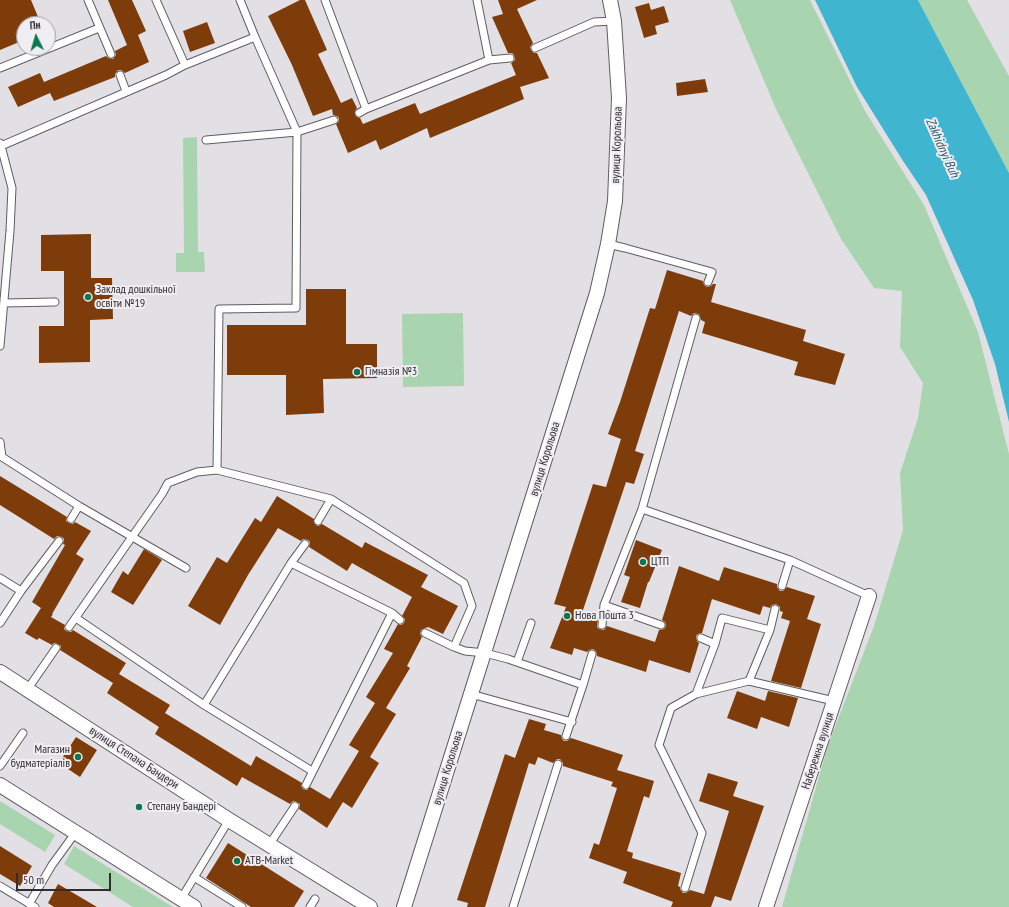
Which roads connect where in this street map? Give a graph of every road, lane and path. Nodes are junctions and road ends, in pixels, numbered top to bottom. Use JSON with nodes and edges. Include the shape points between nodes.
{"nodes":[{"id":1,"x":88,"y":0,"type":"edge"},
{"id":2,"x":156,"y":0,"type":"edge"},
{"id":3,"x":240,"y":0,"type":"edge"},
{"id":4,"x":325,"y":0,"type":"edge"},
{"id":5,"x":477,"y":0,"type":"edge"},
{"id":6,"x":610,"y":0,"type":"edge"},
{"id":7,"x":614,"y":22,"type":"junction"},
{"id":8,"x":100,"y":28,"type":"junction"},
{"id":9,"x":256,"y":37,"type":"junction"},
{"id":10,"x":535,"y":48,"type":"dead end"},
{"id":11,"x":111,"y":54,"type":"dead end"},
{"id":12,"x":510,"y":58,"type":"dead end"},
{"id":13,"x":489,"y":60,"type":"junction"},
{"id":14,"x":185,"y":65,"type":"junction"},
{"id":15,"x":0,"y":68,"type":"edge"},
{"id":16,"x":120,"y":75,"type":"dead end"},
{"id":17,"x":126,"y":91,"type":"junction"},
{"id":18,"x":366,"y":109,"type":"junction"},
{"id":19,"x":359,"y":113,"type":"dead end"},
{"id":20,"x":334,"y":120,"type":"dead end"},
{"id":21,"x":298,"y":132,"type":"junction"},
{"id":22,"x":206,"y":140,"type":"dead end"},
{"id":23,"x":1,"y":145,"type":"edge"},
{"id":24,"x":608,"y":244,"type":"junction"},
{"id":25,"x":708,"y":282,"type":"dead end"},
{"id":26,"x":55,"y":302,"type":"dead end"},
{"id":27,"x":4,"y":303,"type":"junction"},
{"id":28,"x":696,"y":318,"type":"dead end"},
{"id":29,"x":0,"y":346,"type":"edge"},
{"id":30,"x":0,"y":442,"type":"edge"},
{"id":31,"x":217,"y":470,"type":"junction"},
{"id":32,"x":331,"y":499,"type":"junction"},
{"id":33,"x":79,"y":506,"type":"junction"},
{"id":34,"x":642,"y":509,"type":"junction"},
{"id":35,"x":71,"y":520,"type":"dead end"},
{"id":36,"x":318,"y":522,"type":"dead end"},
{"id":37,"x":132,"y":536,"type":"junction"},
{"id":38,"x":59,"y":541,"type":"dead end"},
{"id":39,"x":305,"y":544,"type":"dead end"},
{"id":40,"x":790,"y":560,"type":"junction"},
{"id":41,"x":291,"y":564,"type":"junction"},
{"id":42,"x":186,"y":568,"type":"dead end"},
{"id":43,"x":0,"y":578,"type":"edge"},
{"id":44,"x":782,"y":586,"type":"dead end"},
{"id":45,"x":21,"y":591,"type":"junction"},
{"id":46,"x":869,"y":596,"type":"joint"},
{"id":47,"x":604,"y":605,"type":"junction"},
{"id":48,"x":776,"y":609,"type":"dead end"},
{"id":49,"x":392,"y":613,"type":"junction"},
{"id":50,"x":76,"y":618,"type":"junction"},
{"id":51,"x":400,"y":620,"type":"dead end"},
{"id":52,"x":0,"y":622,"type":"edge"},
{"id":53,"x":531,"y":623,"type":"dead end"},
{"id":54,"x":602,"y":625,"type":"dead end"},
{"id":55,"x":661,"y":625,"type":"dead end"},
{"id":56,"x":69,"y":627,"type":"dead end"},
{"id":57,"x":770,"y":630,"type":"junction"},
{"id":58,"x":425,"y":633,"type":"dead end"},
{"id":59,"x":701,"y":638,"type":"dead end"},
{"id":60,"x":715,"y":644,"type":"junction"},
{"id":61,"x":454,"y":647,"type":"junction"},
{"id":62,"x":56,"y":648,"type":"dead end"},
{"id":63,"x":485,"y":653,"type":"junction"},
{"id":64,"x":592,"y":654,"type":"dead end"},
{"id":65,"x":517,"y":662,"type":"junction"},
{"id":66,"x":0,"y":672,"type":"edge"},
{"id":67,"x":749,"y":681,"type":"junction"},
{"id":68,"x":583,"y":685,"type":"junction"},
{"id":69,"x":27,"y":690,"type":"junction"},
{"id":70,"x":471,"y":694,"type":"junction"},
{"id":71,"x":696,"y":694,"type":"junction"},
{"id":72,"x":834,"y":701,"type":"junction"},
{"id":73,"x":204,"y":705,"type":"junction"},
{"id":74,"x":572,"y":722,"type":"junction"},
{"id":75,"x":23,"y":733,"type":"dead end"},
{"id":76,"x":566,"y":736,"type":"dead end"},
{"id":77,"x":558,"y":764,"type":"dead end"},
{"id":78,"x":0,"y":766,"type":"edge"},
{"id":79,"x":312,"y":770,"type":"junction"},
{"id":80,"x":0,"y":785,"type":"edge"},
{"id":81,"x":306,"y":785,"type":"dead end"},
{"id":82,"x":295,"y":806,"type":"dead end"},
{"id":83,"x":229,"y":820,"type":"junction"},
{"id":84,"x":76,"y":832,"type":"junction"},
{"id":85,"x":269,"y":845,"type":"junction"},
{"id":86,"x":194,"y":877,"type":"junction"},
{"id":87,"x":0,"y":886,"type":"edge"},
{"id":88,"x":685,"y":888,"type":"dead end"},
{"id":89,"x":181,"y":899,"type":"junction"},
{"id":90,"x":315,"y":899,"type":"dead end"},
{"id":91,"x":32,"y":905,"type":"edge"},
{"id":92,"x":194,"y":907,"type":"edge"},
{"id":93,"x":242,"y":907,"type":"edge"},
{"id":94,"x":310,"y":907,"type":"edge"},
{"id":95,"x":370,"y":907,"type":"edge"},
{"id":96,"x":404,"y":907,"type":"edge"},
{"id":97,"x":513,"y":907,"type":"edge"},
{"id":98,"x":766,"y":907,"type":"edge"}],
"edges":[{"from":1,"to":8,"type":"lane"},
{"from":2,"to":14,"type":"lane"},
{"from":3,"to":9,"type":"lane"},
{"from":4,"to":18,"type":"lane"},
{"from":5,"to":13,"type":"lane"},
{"from":6,"to":7,"type":"street","name":"вулиця Корольова"},
{"from":7,"to":10,"type":"lane","via":[[594,22]]},
{"from":7,"to":24,"type":"street","name":"вулиця Корольова","via":[[619,98],[618,140],[615,201]]},
{"from":8,"to":11,"type":"lane"},
{"from":8,"to":15,"type":"lane"},
{"from":9,"to":14,"type":"lane"},
{"from":9,"to":21,"type":"lane"},
{"from":12,"to":13,"type":"lane"},
{"from":13,"to":18,"type":"lane"},
{"from":14,"to":17,"type":"lane"},
{"from":16,"to":17,"type":"lane"},
{"from":17,"to":23,"type":"lane"},
{"from":18,"to":19,"type":"lane"},
{"from":20,"to":21,"type":"lane"},
{"from":21,"to":22,"type":"lane"},
{"from":21,"to":31,"type":"lane","via":[[296,308],[219,309]]},
{"from":23,"to":27,"type":"lane","via":[[12,188]]},
{"from":24,"to":25,"type":"lane","via":[[712,272]]},
{"from":24,"to":63,"type":"street","name":"вулиця Корольова","via":[[597,293]]},
{"from":26,"to":27,"type":"lane"},
{"from":27,"to":29,"type":"lane"},
{"from":28,"to":34,"type":"lane"},
{"from":30,"to":33,"type":"lane","via":[[2,457]]},
{"from":31,"to":32,"type":"lane"},
{"from":31,"to":37,"type":"lane","via":[[197,472],[168,483]]},
{"from":32,"to":36,"type":"lane"},
{"from":32,"to":61,"type":"lane","via":[[464,583],[472,606]]},
{"from":33,"to":35,"type":"lane"},
{"from":33,"to":37,"type":"lane"},
{"from":34,"to":40,"type":"lane"},
{"from":34,"to":47,"type":"lane"},
{"from":37,"to":42,"type":"lane"},
{"from":37,"to":50,"type":"lane"},
{"from":38,"to":45,"type":"lane"},
{"from":39,"to":41,"type":"lane"},
{"from":40,"to":44,"type":"lane"},
{"from":40,"to":46,"type":"lane"},
{"from":41,"to":49,"type":"lane"},
{"from":41,"to":73,"type":"lane"},
{"from":43,"to":45,"type":"lane"},
{"from":45,"to":52,"type":"lane"},
{"from":46,"to":72,"type":"street","name":"Набережна вулиця"},
{"from":47,"to":54,"type":"lane"},
{"from":47,"to":55,"type":"lane"},
{"from":48,"to":57,"type":"lane"},
{"from":49,"to":51,"type":"lane"},
{"from":49,"to":79,"type":"lane"},
{"from":50,"to":56,"type":"lane"},
{"from":50,"to":73,"type":"lane"},
{"from":53,"to":65,"type":"lane"},
{"from":57,"to":60,"type":"lane","via":[[722,618]]},
{"from":57,"to":67,"type":"lane"},
{"from":58,"to":61,"type":"lane"},
{"from":59,"to":60,"type":"lane"},
{"from":60,"to":71,"type":"lane"},
{"from":61,"to":63,"type":"lane"},
{"from":62,"to":69,"type":"lane"},
{"from":63,"to":65,"type":"lane"},
{"from":63,"to":70,"type":"street","name":"вулиця Корольова"},
{"from":64,"to":68,"type":"lane"},
{"from":65,"to":68,"type":"lane"},
{"from":66,"to":69,"type":"street","name":"вулиця Степана Бандери"},
{"from":67,"to":71,"type":"lane"},
{"from":67,"to":72,"type":"lane"},
{"from":68,"to":74,"type":"lane"},
{"from":69,"to":83,"type":"street","name":"вулиця Степана Бандери"},
{"from":70,"to":74,"type":"lane"},
{"from":70,"to":96,"type":"street","name":"вулиця Корольова"},
{"from":71,"to":88,"type":"lane","via":[[671,708],[659,745],[702,833]]},
{"from":72,"to":98,"type":"street","name":"Набережна вулиця"},
{"from":73,"to":79,"type":"lane"},
{"from":74,"to":76,"type":"lane"},
{"from":75,"to":78,"type":"lane"},
{"from":77,"to":97,"type":"lane"},
{"from":79,"to":81,"type":"lane"},
{"from":80,"to":84,"type":"street"},
{"from":82,"to":85,"type":"lane"},
{"from":83,"to":85,"type":"street","name":"вулиця Степана Бандери"},
{"from":83,"to":86,"type":"lane"},
{"from":84,"to":89,"type":"street"},
{"from":84,"to":91,"type":"lane","via":[[52,865]]},
{"from":85,"to":95,"type":"street","name":"вулиця Степана Бандери"},
{"from":86,"to":89,"type":"lane"},
{"from":86,"to":93,"type":"lane"},
{"from":87,"to":91,"type":"lane"},
{"from":89,"to":92,"type":"street"},
{"from":90,"to":94,"type":"lane"}]}
